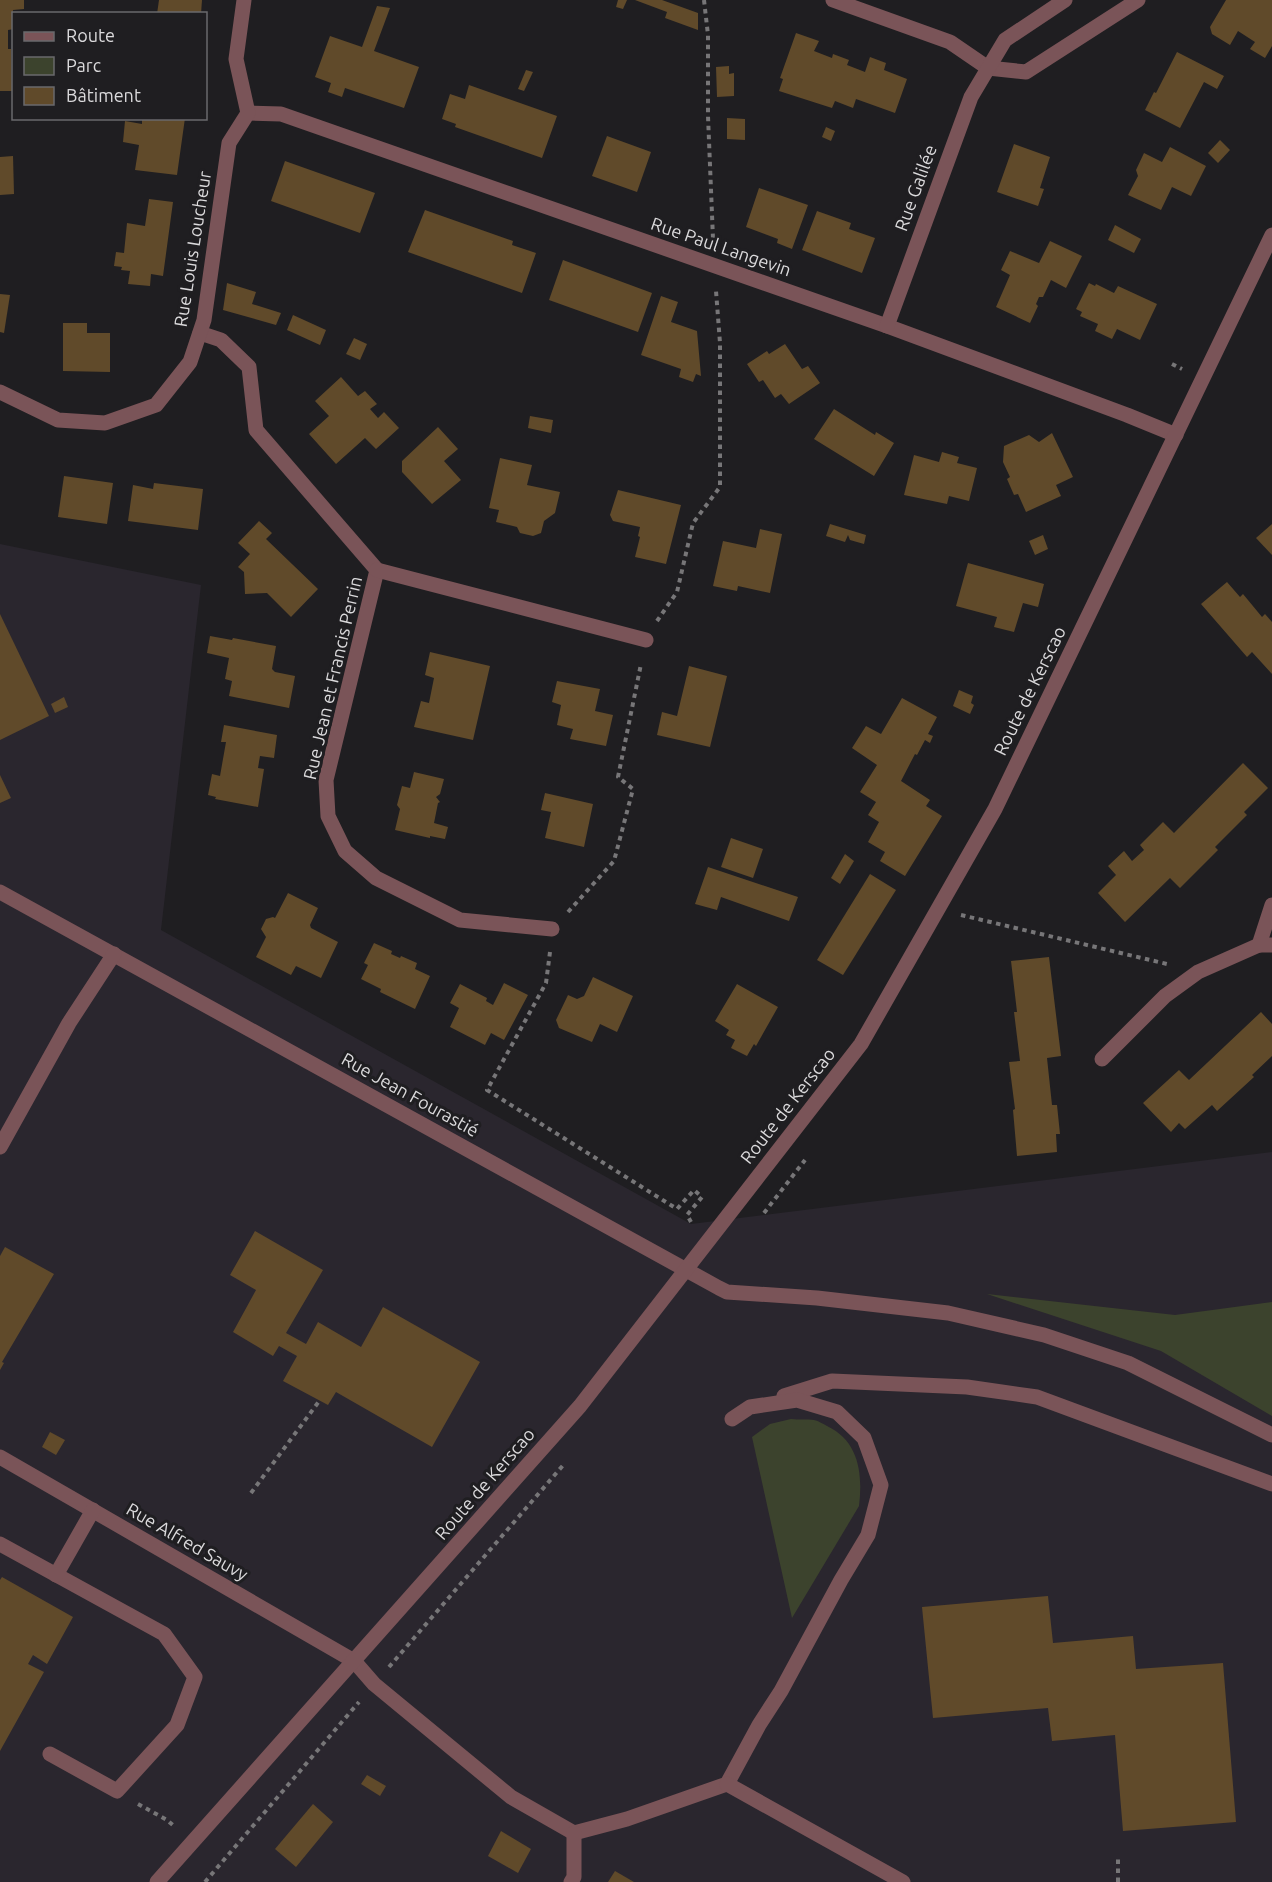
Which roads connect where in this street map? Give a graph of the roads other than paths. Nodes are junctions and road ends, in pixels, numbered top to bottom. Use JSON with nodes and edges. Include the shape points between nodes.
{"nodes":[{"id":1,"x":244,"y":0,"type":"edge"},
{"id":2,"x":832,"y":0,"type":"edge"},
{"id":3,"x":1065,"y":0,"type":"edge"},
{"id":4,"x":1138,"y":0,"type":"edge"},
{"id":5,"x":988,"y":68,"type":"junction"},
{"id":6,"x":248,"y":113,"type":"junction"},
{"id":7,"x":1272,"y":235,"type":"edge"},
{"id":8,"x":887,"y":326,"type":"junction"},
{"id":9,"x":200,"y":333,"type":"junction"},
{"id":10,"x":0,"y":392,"type":"edge"},
{"id":11,"x":1176,"y":435,"type":"junction"},
{"id":12,"x":377,"y":570,"type":"junction"},
{"id":13,"x":646,"y":639,"type":"road end"},
{"id":14,"x":0,"y":892,"type":"edge"},
{"id":15,"x":1272,"y":905,"type":"edge"},
{"id":16,"x":552,"y":929,"type":"road end"},
{"id":17,"x":1266,"y":945,"type":"edge"},
{"id":18,"x":114,"y":954,"type":"junction"},
{"id":19,"x":1101,"y":1059,"type":"dead end"},
{"id":20,"x":0,"y":1147,"type":"edge"},
{"id":21,"x":686,"y":1271,"type":"junction"},
{"id":22,"x":750,"y":1407,"type":"junction"},
{"id":23,"x":732,"y":1419,"type":"dead end"},
{"id":24,"x":1272,"y":1435,"type":"edge"},
{"id":25,"x":0,"y":1457,"type":"edge"},
{"id":26,"x":1272,"y":1484,"type":"edge"},
{"id":27,"x":93,"y":1510,"type":"junction"},
{"id":28,"x":0,"y":1544,"type":"edge"},
{"id":29,"x":56,"y":1575,"type":"junction"},
{"id":30,"x":354,"y":1661,"type":"junction"},
{"id":31,"x":50,"y":1754,"type":"dead end"},
{"id":32,"x":727,"y":1784,"type":"junction"},
{"id":33,"x":574,"y":1833,"type":"junction"},
{"id":34,"x":157,"y":1882,"type":"edge"},
{"id":35,"x":571,"y":1882,"type":"edge"},
{"id":36,"x":903,"y":1882,"type":"edge"}],
"edges":[{"from":1,"to":6,"type":"street","via":[[236,59]]},
{"from":2,"to":5,"type":"street","via":[[950,42]]},
{"from":3,"to":5,"type":"street","name":"Rue Galilée","via":[[1005,40]]},
{"from":4,"to":5,"type":"street","via":[[1026,72]]},
{"from":5,"to":8,"type":"street","name":"Rue Galilée","via":[[971,97]]},
{"from":6,"to":8,"type":"street","name":"Rue Paul Langevin","via":[[281,114]]},
{"from":6,"to":9,"type":"street","name":"Rue Louis Loucheur","via":[[229,143]]},
{"from":7,"to":11,"type":"street","name":"Route de Kerscao"},
{"from":8,"to":11,"type":"street","name":"Rue Paul Langevin"},
{"from":9,"to":10,"type":"street","name":"Rue Louis Loucheur","via":[[190,362],[156,405],[105,423],[58,420]]},
{"from":9,"to":12,"type":"street","name":"Rue Jean et Francis Perrin","via":[[221,340],[249,367],[256,430]]},
{"from":11,"to":21,"type":"street","name":"Route de Kerscao","via":[[995,808],[861,1044]]},
{"from":12,"to":13,"type":"street","name":"Rue Jean et Francis Perrin"},
{"from":12,"to":16,"type":"street","name":"Rue Jean et Francis Perrin","via":[[326,780],[328,816],[345,851],[376,878],[460,920]]},
{"from":14,"to":18,"type":"street","name":"Rue Jean Fourastié"},
{"from":15,"to":17,"type":"street"},
{"from":17,"to":19,"type":"street","via":[[1198,972],[1165,996]]},
{"from":18,"to":20,"type":"street","via":[[69,1023]]},
{"from":18,"to":21,"type":"street","name":"Rue Jean Fourastié"},
{"from":21,"to":24,"type":"street","name":"Rue Jean Fourastié","via":[[727,1292],[948,1313],[1044,1335],[1128,1363]]},
{"from":21,"to":30,"type":"street","name":"Route de Kerscao","via":[[580,1406]]},
{"from":22,"to":23,"type":"street"},
{"from":22,"to":26,"type":"street","via":[[832,1381],[1014,1393],[1037,1397]]},
{"from":22,"to":32,"type":"street","via":[[798,1400],[837,1412],[864,1438],[881,1485],[868,1535]]},
{"from":25,"to":27,"type":"street","name":"Rue Alfred Sauvy"},
{"from":27,"to":29,"type":"street"},
{"from":27,"to":30,"type":"street","name":"Rue Alfred Sauvy"},
{"from":28,"to":29,"type":"street"},
{"from":29,"to":31,"type":"street","via":[[164,1634],[195,1677],[177,1725],[117,1791]]},
{"from":30,"to":33,"type":"street","name":"Rue Alfred Sauvy","via":[[374,1684],[512,1797]]},
{"from":30,"to":34,"type":"street","name":"Route de Kerscao"},
{"from":32,"to":33,"type":"street"},
{"from":32,"to":36,"type":"street"},
{"from":33,"to":35,"type":"street"}]}
